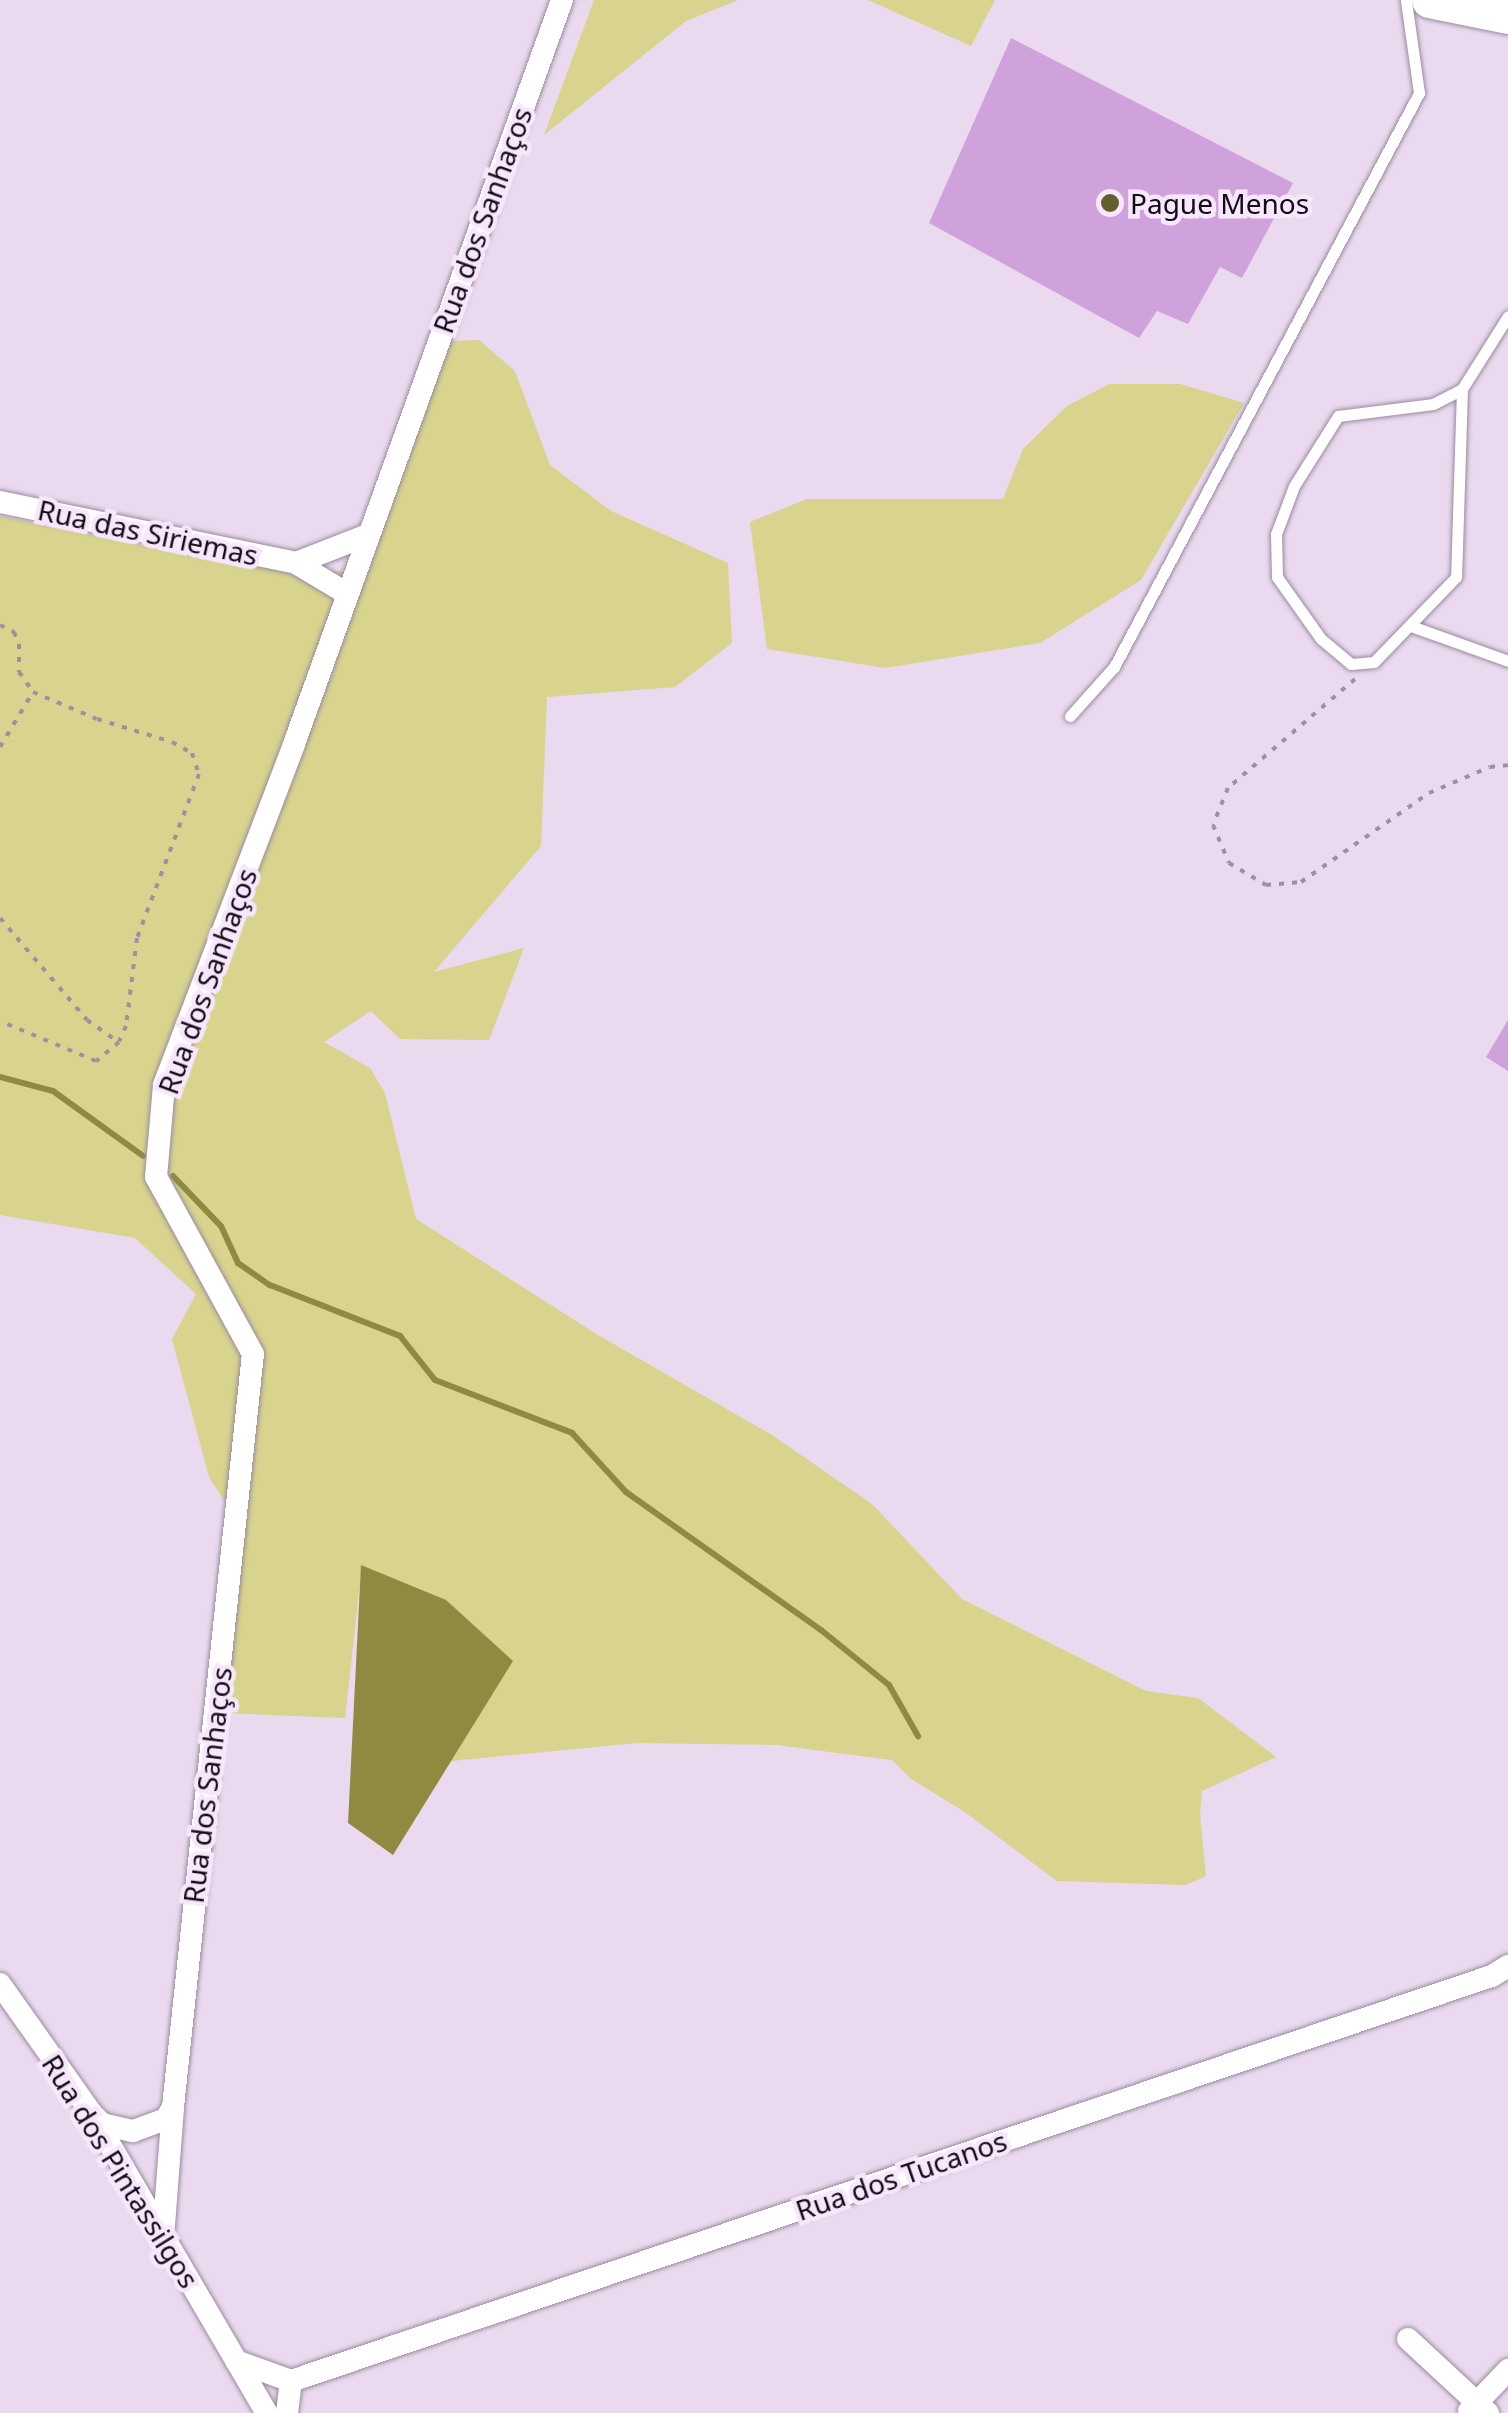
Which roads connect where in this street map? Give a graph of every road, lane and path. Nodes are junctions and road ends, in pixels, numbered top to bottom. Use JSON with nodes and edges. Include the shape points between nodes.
{"nodes":[{"id":1,"x":562,"y":0,"type":"edge"},
{"id":2,"x":1406,"y":0,"type":"edge"},
{"id":3,"x":1430,"y":0,"type":"edge"},
{"id":4,"x":1508,"y":16,"type":"edge"},
{"id":5,"x":1508,"y":316,"type":"edge"},
{"id":6,"x":1462,"y":389,"type":"junction"},
{"id":7,"x":0,"y":502,"type":"edge"},
{"id":8,"x":368,"y":535,"type":"junction"},
{"id":9,"x":296,"y":562,"type":"junction"},
{"id":10,"x":346,"y":592,"type":"junction"},
{"id":11,"x":0,"y":625,"type":"edge"},
{"id":12,"x":1411,"y":626,"type":"junction"},
{"id":13,"x":1508,"y":661,"type":"edge"},
{"id":14,"x":1374,"y":662,"type":"junction"},
{"id":15,"x":34,"y":692,"type":"junction"},
{"id":16,"x":1070,"y":716,"type":"dead end"},
{"id":17,"x":0,"y":747,"type":"edge"},
{"id":18,"x":1508,"y":765,"type":"edge"},
{"id":19,"x":0,"y":918,"type":"edge"},
{"id":20,"x":0,"y":1021,"type":"edge"},
{"id":21,"x":119,"y":1042,"type":"junction"},
{"id":22,"x":1508,"y":1966,"type":"edge"},
{"id":23,"x":0,"y":1984,"type":"edge"},
{"id":24,"x":174,"y":2107,"type":"junction"},
{"id":25,"x":92,"y":2114,"type":"junction"},
{"id":26,"x":162,"y":2238,"type":"junction"},
{"id":27,"x":1408,"y":2339,"type":"dead end"},
{"id":28,"x":236,"y":2361,"type":"junction"},
{"id":29,"x":1508,"y":2370,"type":"edge"},
{"id":30,"x":291,"y":2381,"type":"junction"},
{"id":31,"x":1478,"y":2409,"type":"edge"},
{"id":32,"x":267,"y":2413,"type":"edge"},
{"id":33,"x":287,"y":2413,"type":"edge"}],
"edges":[{"from":1,"to":8,"type":"street","name":"Rua dos Sanhaços"},
{"from":2,"to":16,"type":"lane","via":[[1419,92],[1114,666]]},
{"from":3,"to":4,"type":"main road"},
{"from":5,"to":6,"type":"lane"},
{"from":6,"to":12,"type":"lane","via":[[1456,576]]},
{"from":6,"to":14,"type":"lane","via":[[1432,404],[1338,416],[1294,486],[1276,534],[1277,576],[1322,639],[1352,664]]},
{"from":7,"to":9,"type":"street","name":"Rua das Siriemas"},
{"from":8,"to":9,"type":"street","name":"Rua das Siriemas"},
{"from":8,"to":10,"type":"street","name":"Rua dos Sanhaços"},
{"from":9,"to":10,"type":"street","name":"Rua das Siriemas"},
{"from":10,"to":24,"type":"street","name":"Rua dos Sanhaços","via":[[164,1085],[156,1177],[253,1354]]},
{"from":11,"to":15,"type":"path","via":[[14,632],[19,672]]},
{"from":12,"to":13,"type":"lane"},
{"from":12,"to":14,"type":"lane"},
{"from":14,"to":18,"type":"path","via":[[1228,788],[1213,826],[1229,862],[1266,886],[1301,882],[1429,794],[1490,766]]},
{"from":15,"to":17,"type":"path"},
{"from":15,"to":21,"type":"path","via":[[172,742],[192,754],[199,774],[137,938]]},
{"from":19,"to":21,"type":"path","via":[[87,1020]]},
{"from":20,"to":21,"type":"path","via":[[96,1061]]},
{"from":22,"to":30,"type":"street","name":"Rua dos Tucanos"},
{"from":23,"to":25,"type":"street","name":"Rua dos Pintassilgos"},
{"from":24,"to":25,"type":"street","via":[[166,2119],[132,2132],[102,2124]]},
{"from":24,"to":26,"type":"street","name":"Rua dos Sanhaços"},
{"from":25,"to":26,"type":"street","name":"Rua dos Pintassilgos"},
{"from":26,"to":28,"type":"street","name":"Rua dos Pintassilgos"},
{"from":27,"to":31,"type":"street"},
{"from":28,"to":30,"type":"street"},
{"from":28,"to":32,"type":"street","name":"Rua dos Pintassilgos"},
{"from":29,"to":31,"type":"street"},
{"from":30,"to":33,"type":"street"}]}
